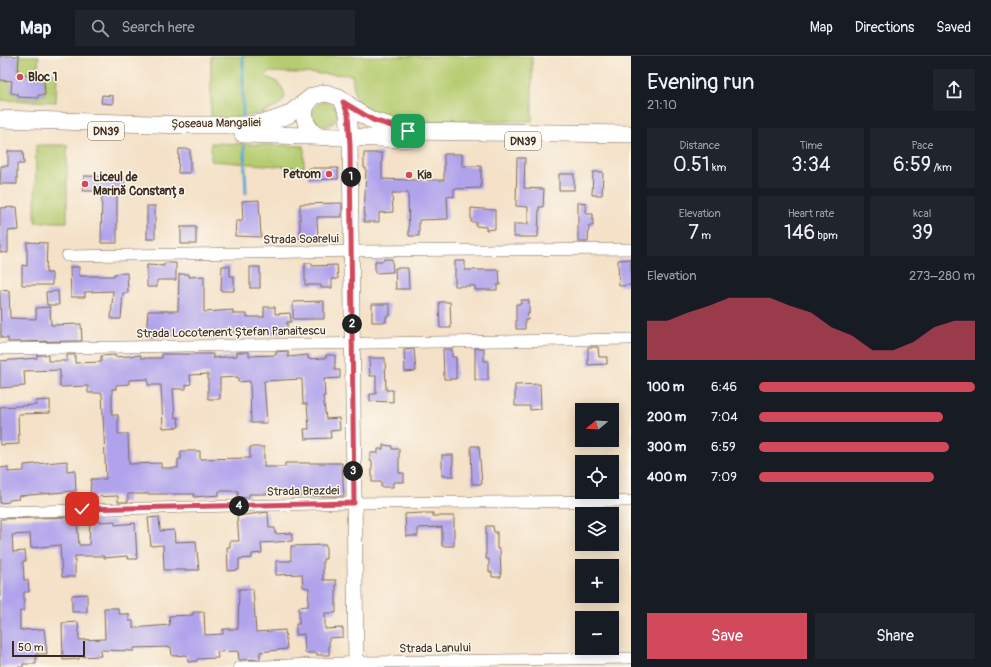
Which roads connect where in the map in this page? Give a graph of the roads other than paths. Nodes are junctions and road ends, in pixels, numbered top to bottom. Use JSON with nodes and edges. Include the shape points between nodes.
{"nodes":[{"id":1,"x":313,"y":96,"type":"junction"},
{"id":2,"x":343,"y":102,"type":"junction"},
{"id":3,"x":0,"y":119,"type":"edge"},
{"id":4,"x":0,"y":128,"type":"edge"},
{"id":5,"x":631,"y":134,"type":"edge"},
{"id":6,"x":317,"y":136,"type":"junction"},
{"id":7,"x":350,"y":136,"type":"junction"},
{"id":8,"x":631,"y":143,"type":"edge"},
{"id":9,"x":631,"y":249,"type":"edge"},
{"id":10,"x":352,"y":251,"type":"junction"},
{"id":11,"x":67,"y":256,"type":"dead end"},
{"id":12,"x":631,"y":339,"type":"edge"},
{"id":13,"x":352,"y":344,"type":"junction"},
{"id":14,"x":0,"y":349,"type":"edge"},
{"id":15,"x":631,"y":501,"type":"edge"},
{"id":16,"x":354,"y":503,"type":"junction"},
{"id":17,"x":0,"y":512,"type":"edge"},
{"id":18,"x":631,"y":658,"type":"edge"},
{"id":19,"x":356,"y":665,"type":"edge"},
{"id":20,"x":239,"y":667,"type":"edge"}],
"edges":[{"from":1,"to":2,"type":"main road","number":"DN39","via":[[333,94]]},
{"from":1,"to":3,"type":"main road","name":"Șoseaua Mangaliei","number":"DN39","via":[[288,115],[248,125]]},
{"from":1,"to":6,"type":"main road","via":[[307,102],[304,115],[308,127]]},
{"from":2,"to":5,"type":"main road","number":"DN39","via":[[373,120],[408,131]]},
{"from":2,"to":7,"type":"main road","via":[[348,114]]},
{"from":4,"to":6,"type":"main road","name":"Șoseaua Mangaliei","number":"DN39"},
{"from":6,"to":7,"type":"main road","name":"Șoseaua Mangaliei","number":"DN39"},
{"from":7,"to":8,"type":"main road","name":"Șoseaua Mangaliei","number":"DN39"},
{"from":7,"to":10,"type":"street"},
{"from":9,"to":10,"type":"street","name":"Strada Soarelui"},
{"from":10,"to":11,"type":"street","name":"Strada Soarelui"},
{"from":10,"to":13,"type":"street"},
{"from":12,"to":13,"type":"street","name":"Strada Locotenent Ștefan Panaitescu"},
{"from":13,"to":14,"type":"street","name":"Strada Locotenent Ștefan Panaitescu"},
{"from":13,"to":16,"type":"street"},
{"from":15,"to":16,"type":"street","name":"Strada Brazdei"},
{"from":16,"to":17,"type":"street","name":"Strada Brazdei"},
{"from":16,"to":19,"type":"street"},
{"from":18,"to":19,"type":"street","name":"Strada Lanului"},
{"from":19,"to":20,"type":"street","name":"Strada Lanului"}]}
